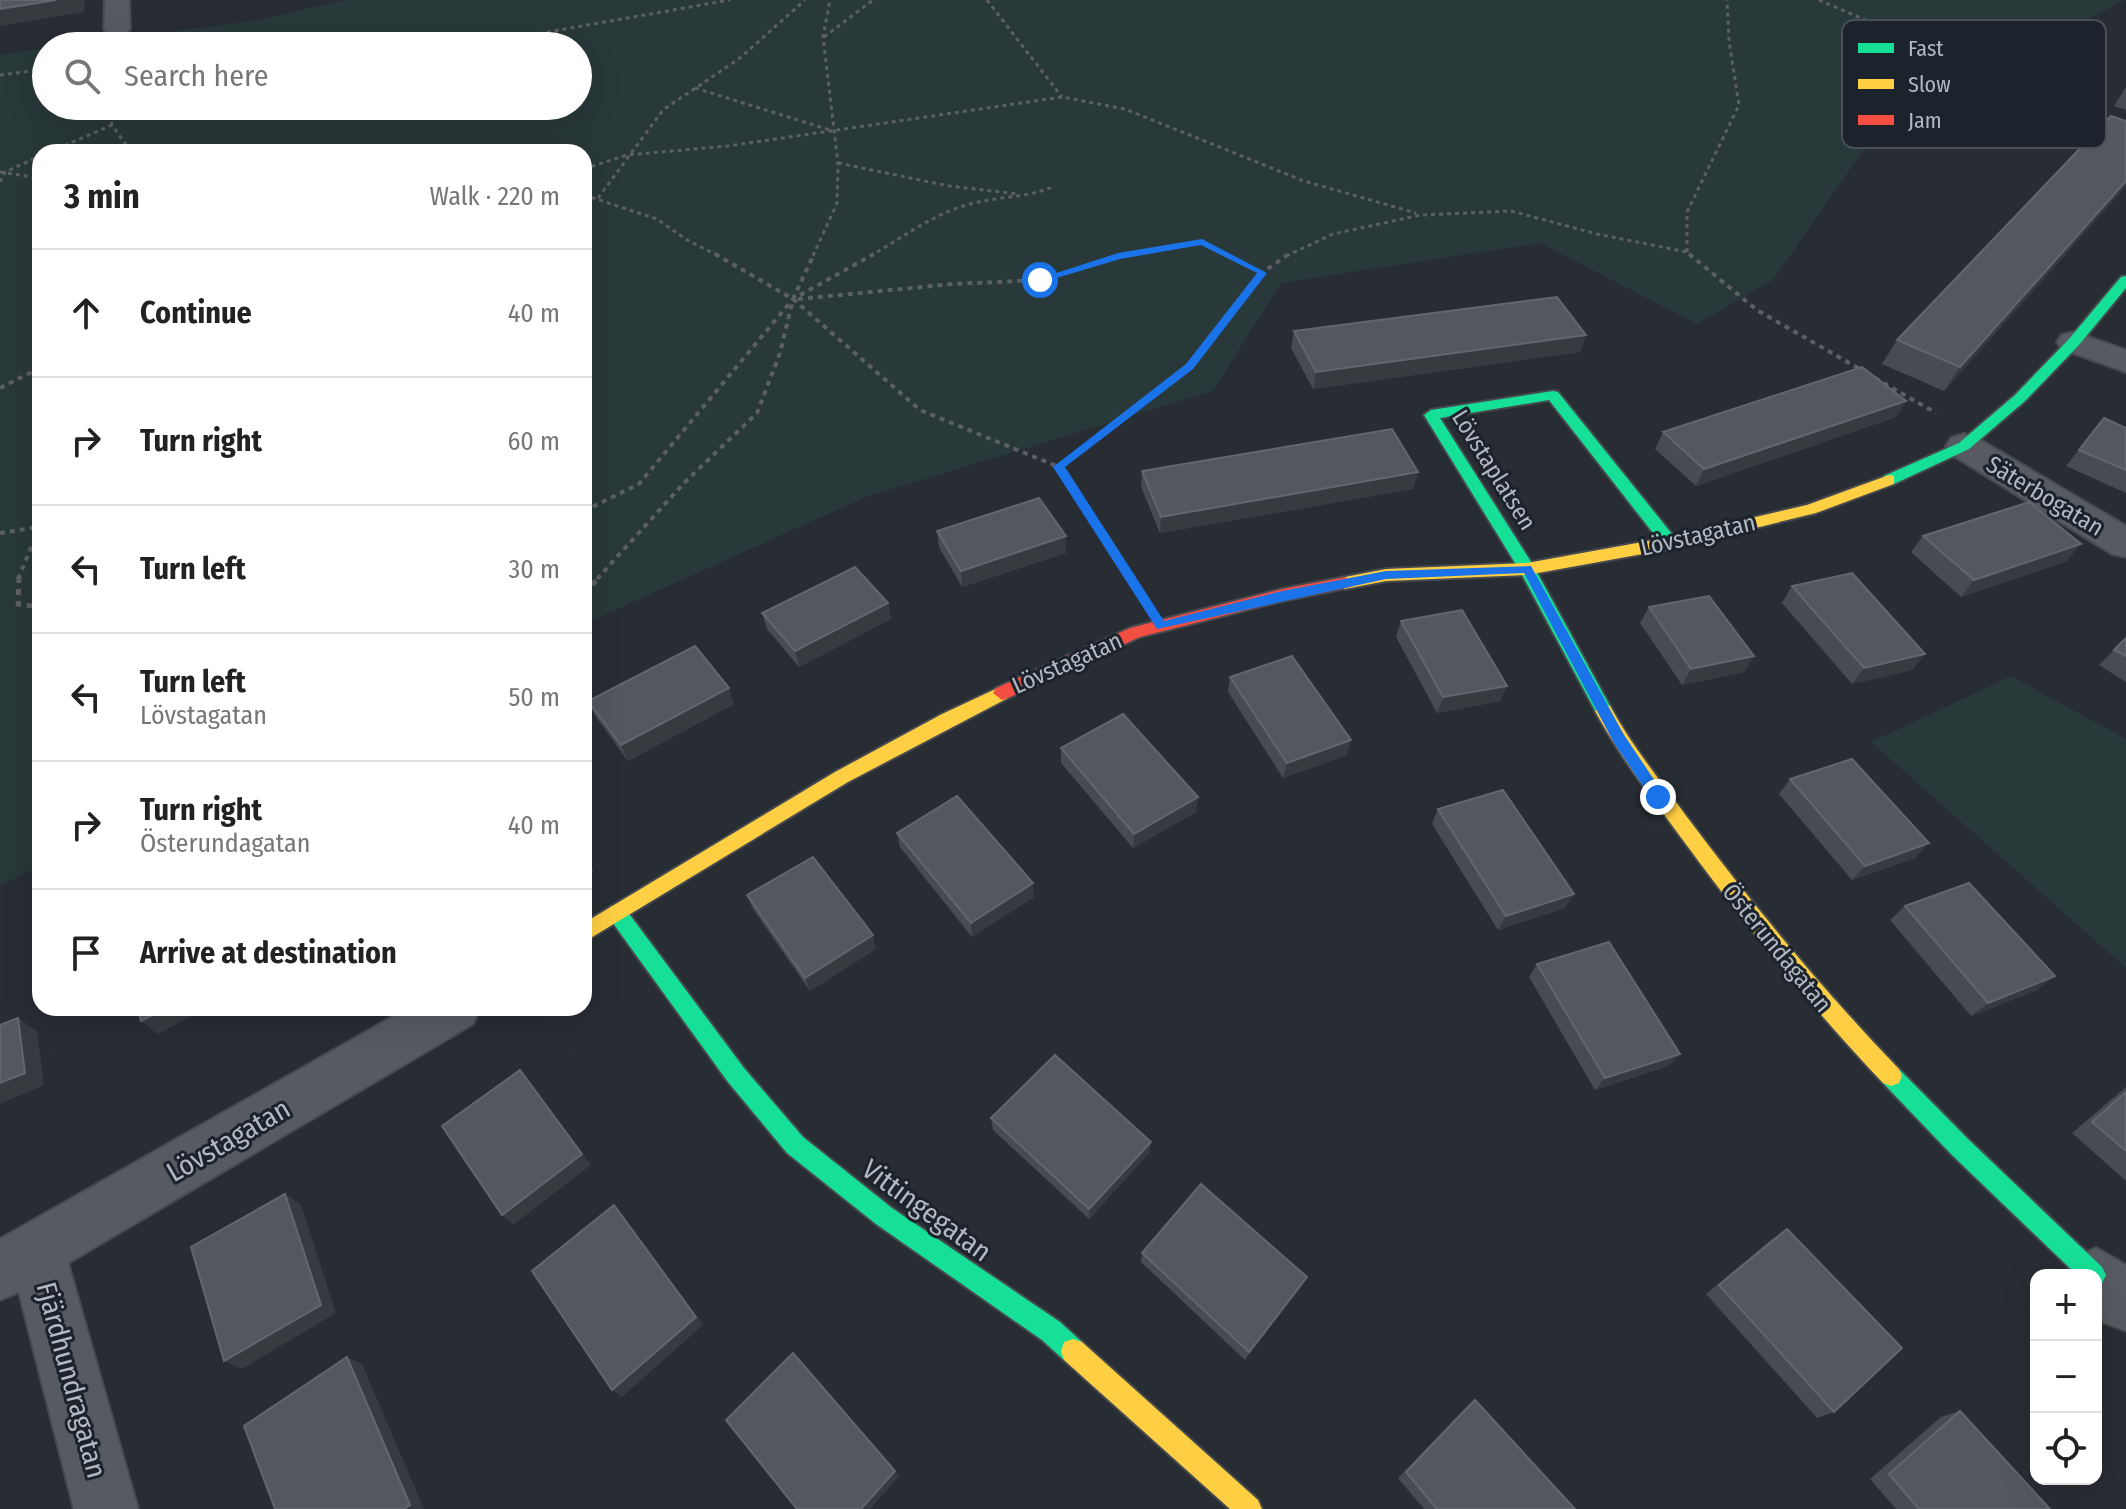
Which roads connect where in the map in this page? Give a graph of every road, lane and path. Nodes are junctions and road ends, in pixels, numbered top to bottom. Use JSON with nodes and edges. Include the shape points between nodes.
{"nodes":[{"id":1,"x":117,"y":0,"type":"edge"},
{"id":2,"x":730,"y":0,"type":"edge"},
{"id":3,"x":805,"y":0,"type":"edge"},
{"id":4,"x":830,"y":0,"type":"edge"},
{"id":5,"x":873,"y":0,"type":"edge"},
{"id":6,"x":987,"y":0,"type":"edge"},
{"id":7,"x":1727,"y":0,"type":"edge"},
{"id":8,"x":1819,"y":0,"type":"edge"},
{"id":9,"x":1865,"y":20,"type":"edge"},
{"id":10,"x":117,"y":29,"type":"dead end"},
{"id":11,"x":548,"y":32,"type":"edge"},
{"id":12,"x":823,"y":37,"type":"junction"},
{"id":13,"x":32,"y":71,"type":"edge"},
{"id":14,"x":0,"y":75,"type":"edge"},
{"id":15,"x":695,"y":88,"type":"junction"},
{"id":16,"x":1062,"y":97,"type":"junction"},
{"id":17,"x":2106,"y":118,"type":"edge"},
{"id":18,"x":111,"y":120,"type":"edge"},
{"id":19,"x":2126,"y":124,"type":"edge"},
{"id":20,"x":112,"y":125,"type":"junction"},
{"id":21,"x":835,"y":131,"type":"junction"},
{"id":22,"x":68,"y":144,"type":"edge"},
{"id":23,"x":125,"y":144,"type":"edge"},
{"id":24,"x":627,"y":155,"type":"junction"},
{"id":25,"x":32,"y":159,"type":"edge"},
{"id":26,"x":838,"y":163,"type":"junction"},
{"id":27,"x":592,"y":166,"type":"edge"},
{"id":28,"x":2,"y":172,"type":"edge"},
{"id":29,"x":32,"y":177,"type":"edge"},
{"id":30,"x":0,"y":182,"type":"edge"},
{"id":31,"x":1055,"y":186,"type":"dead end"},
{"id":32,"x":1035,"y":195,"type":"junction"},
{"id":33,"x":592,"y":197,"type":"edge"},
{"id":34,"x":598,"y":198,"type":"junction"},
{"id":35,"x":1421,"y":215,"type":"junction"},
{"id":36,"x":1687,"y":252,"type":"junction"},
{"id":37,"x":1262,"y":273,"type":"junction"},
{"id":38,"x":2126,"y":280,"type":"edge"},
{"id":39,"x":793,"y":299,"type":"junction"},
{"id":40,"x":2074,"y":342,"type":"junction"},
{"id":41,"x":2126,"y":362,"type":"edge"},
{"id":42,"x":32,"y":372,"type":"edge"},
{"id":43,"x":0,"y":388,"type":"edge"},
{"id":44,"x":1964,"y":446,"type":"junction"},
{"id":45,"x":1059,"y":467,"type":"junction"},
{"id":46,"x":592,"y":507,"type":"edge"},
{"id":47,"x":32,"y":528,"type":"edge"},
{"id":48,"x":1,"y":531,"type":"edge"},
{"id":49,"x":1670,"y":543,"type":"junction"},
{"id":50,"x":2126,"y":544,"type":"edge"},
{"id":51,"x":32,"y":546,"type":"edge"},
{"id":52,"x":1527,"y":569,"type":"junction"},
{"id":53,"x":592,"y":585,"type":"edge"},
{"id":54,"x":32,"y":606,"type":"edge"},
{"id":55,"x":1161,"y":626,"type":"junction"},
{"id":56,"x":617,"y":913,"type":"junction"},
{"id":57,"x":592,"y":928,"type":"edge"},
{"id":58,"x":441,"y":1016,"type":"edge"},
{"id":59,"x":19,"y":1261,"type":"edge"},
{"id":60,"x":2088,"y":1269,"type":"edge"},
{"id":61,"x":2102,"y":1282,"type":"edge"},
{"id":62,"x":2126,"y":1302,"type":"edge"},
{"id":63,"x":106,"y":1509,"type":"edge"},
{"id":64,"x":1249,"y":1509,"type":"edge"}],
"edges":[{"from":1,"to":10,"type":"street"},
{"from":2,"to":11,"type":"path"},
{"from":3,"to":15,"type":"path","via":[[740,58]]},
{"from":4,"to":12,"type":"path"},
{"from":5,"to":12,"type":"path"},
{"from":6,"to":16,"type":"path"},
{"from":7,"to":36,"type":"path","via":[[1739,105],[1687,212]]},
{"from":8,"to":9,"type":"path"},
{"from":12,"to":21,"type":"path"},
{"from":13,"to":14,"type":"path"},
{"from":15,"to":21,"type":"path"},
{"from":15,"to":24,"type":"path","via":[[663,110]]},
{"from":16,"to":21,"type":"path"},
{"from":16,"to":35,"type":"path","via":[[1097,99],[1129,109],[1305,181]]},
{"from":17,"to":19,"type":"path"},
{"from":18,"to":20,"type":"path"},
{"from":20,"to":22,"type":"path"},
{"from":20,"to":23,"type":"path"},
{"from":21,"to":24,"type":"path"},
{"from":21,"to":26,"type":"path"},
{"from":24,"to":27,"type":"path"},
{"from":24,"to":34,"type":"path"},
{"from":25,"to":28,"type":"path"},
{"from":26,"to":32,"type":"path","via":[[981,193]]},
{"from":26,"to":39,"type":"path","via":[[837,203]]},
{"from":28,"to":29,"type":"path"},
{"from":28,"to":30,"type":"path"},
{"from":31,"to":32,"type":"path"},
{"from":32,"to":39,"type":"path","via":[[968,204],[930,217]]},
{"from":33,"to":34,"type":"path"},
{"from":34,"to":39,"type":"path","via":[[657,219]]},
{"from":35,"to":36,"type":"path","via":[[1511,211]]},
{"from":35,"to":37,"type":"path","via":[[1333,234]]},
{"from":36,"to":44,"type":"path","via":[[1757,310],[1940,415]]},
{"from":37,"to":39,"type":"path","via":[[1202,242],[1118,256],[1040,280]]},
{"from":37,"to":45,"type":"path","via":[[1189,367]]},
{"from":38,"to":40,"type":"street","name":"Lövstagatan"},
{"from":39,"to":45,"type":"path","via":[[920,410]]},
{"from":39,"to":46,"type":"path","via":[[639,484]]},
{"from":39,"to":53,"type":"path","via":[[757,413],[683,484]]},
{"from":40,"to":41,"type":"street"},
{"from":40,"to":44,"type":"street","name":"Lövstagatan"},
{"from":42,"to":43,"type":"path"},
{"from":44,"to":49,"type":"street","name":"Lövstagatan","via":[[1811,509]]},
{"from":44,"to":50,"type":"street","name":"Säterbogatan"},
{"from":45,"to":55,"type":"path"},
{"from":47,"to":48,"type":"path"},
{"from":49,"to":52,"type":"street","name":"Lövstagatan"},
{"from":49,"to":52,"type":"street","name":"Lövstaplatsen","via":[[1553,395],[1431,415]]},
{"from":51,"to":54,"type":"path","via":[[18,580],[18,604]]},
{"from":52,"to":55,"type":"street","name":"Lövstagatan","via":[[1386,575]]},
{"from":52,"to":60,"type":"street","name":"Österundagatan","via":[[1619,739],[1722,881],[1828,1011]]},
{"from":55,"to":56,"type":"street","name":"Lövstagatan","via":[[1075,658],[961,712]]},
{"from":56,"to":57,"type":"street","name":"Lövstagatan"},
{"from":56,"to":64,"type":"street","name":"Vittingegatan","via":[[736,1075],[795,1145],[884,1216],[1051,1331]]},
{"from":58,"to":59,"type":"street","name":"Lövstagatan"},
{"from":59,"to":63,"type":"street","name":"Fjärdhundragatan"},
{"from":61,"to":62,"type":"street","name":"Österundagatan"}]}
